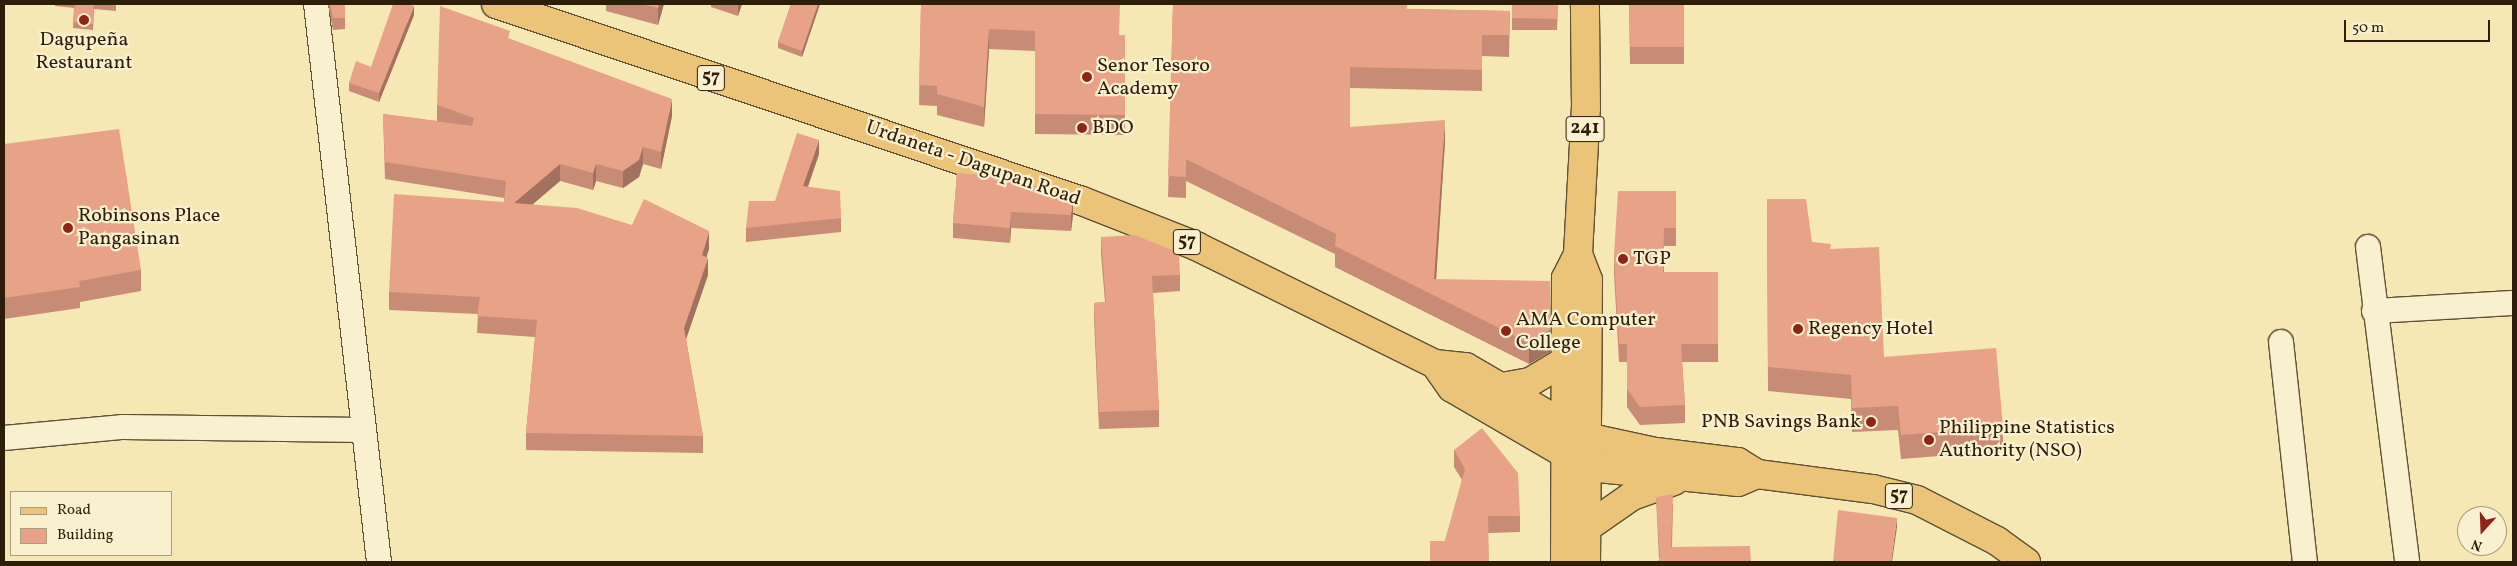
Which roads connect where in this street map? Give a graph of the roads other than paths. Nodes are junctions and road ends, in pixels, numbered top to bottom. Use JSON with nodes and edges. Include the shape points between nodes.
{"nodes":[{"id":1,"x":316,"y":4,"type":"edge"},
{"id":2,"x":496,"y":4,"type":"edge"},
{"id":3,"x":1585,"y":4,"type":"edge"},
{"id":4,"x":2368,"y":247,"type":"dead end"},
{"id":5,"x":1578,"y":254,"type":"junction"},
{"id":6,"x":2513,"y":303,"type":"edge"},
{"id":7,"x":2374,"y":311,"type":"junction"},
{"id":8,"x":2281,"y":342,"type":"dead end"},
{"id":9,"x":1565,"y":361,"type":"junction"},
{"id":10,"x":1435,"y":364,"type":"junction"},
{"id":11,"x":1502,"y":386,"type":"junction"},
{"id":12,"x":364,"y":430,"type":"junction"},
{"id":13,"x":1576,"y":431,"type":"junction"},
{"id":14,"x":4,"y":438,"type":"edge"},
{"id":15,"x":1576,"y":461,"type":"junction"},
{"id":16,"x":1757,"y":474,"type":"junction"},
{"id":17,"x":1683,"y":479,"type":"junction"},
{"id":18,"x":1586,"y":528,"type":"junction"},
{"id":19,"x":379,"y":562,"type":"edge"},
{"id":20,"x":1565,"y":562,"type":"edge"},
{"id":21,"x":1586,"y":562,"type":"edge"},
{"id":22,"x":2026,"y":562,"type":"edge"},
{"id":23,"x":2305,"y":562,"type":"edge"},
{"id":24,"x":2407,"y":562,"type":"edge"}],
"edges":[{"from":1,"to":12,"type":"street"},
{"from":2,"to":10,"type":"main road","name":"Urdaneta - Dagupan Road","number":"57","via":[[1101,208],[1196,246]]},
{"from":3,"to":5,"type":"main road","number":"241","via":[[1586,108]]},
{"from":4,"to":7,"type":"street"},
{"from":5,"to":9,"type":"main road","number":"241","via":[[1566,278]]},
{"from":5,"to":13,"type":"main road","number":"241","via":[[1588,280]]},
{"from":6,"to":7,"type":"street"},
{"from":7,"to":24,"type":"street"},
{"from":8,"to":23,"type":"street"},
{"from":9,"to":11,"type":"main road","via":[[1530,382]]},
{"from":9,"to":13,"type":"main road","number":"241"},
{"from":10,"to":11,"type":"main road","name":"Urdaneta - Dagupan Road","number":"57","via":[[1466,367]]},
{"from":10,"to":15,"type":"main road","name":"Urdaneta - Dagupan Road","number":"57","via":[[1452,388]]},
{"from":11,"to":13,"type":"main road","name":"Urdaneta - Dagupan Road","number":"57"},
{"from":12,"to":14,"type":"street","via":[[123,427]]},
{"from":12,"to":19,"type":"street"},
{"from":13,"to":15,"type":"main road","number":"241"},
{"from":13,"to":16,"type":"main road","number":"57","via":[[1656,452],[1738,462]]},
{"from":15,"to":17,"type":"main road","number":"57"},
{"from":15,"to":18,"type":"main road","number":"241"},
{"from":15,"to":20,"type":"main road","number":"241"},
{"from":16,"to":17,"type":"main road","number":"57","via":[[1738,482]]},
{"from":16,"to":22,"type":"main road","number":"57","via":[[1873,489],[1917,500],[1997,541]]},
{"from":17,"to":18,"type":"main road","via":[[1632,496]]},
{"from":18,"to":21,"type":"main road","number":"241"}]}
